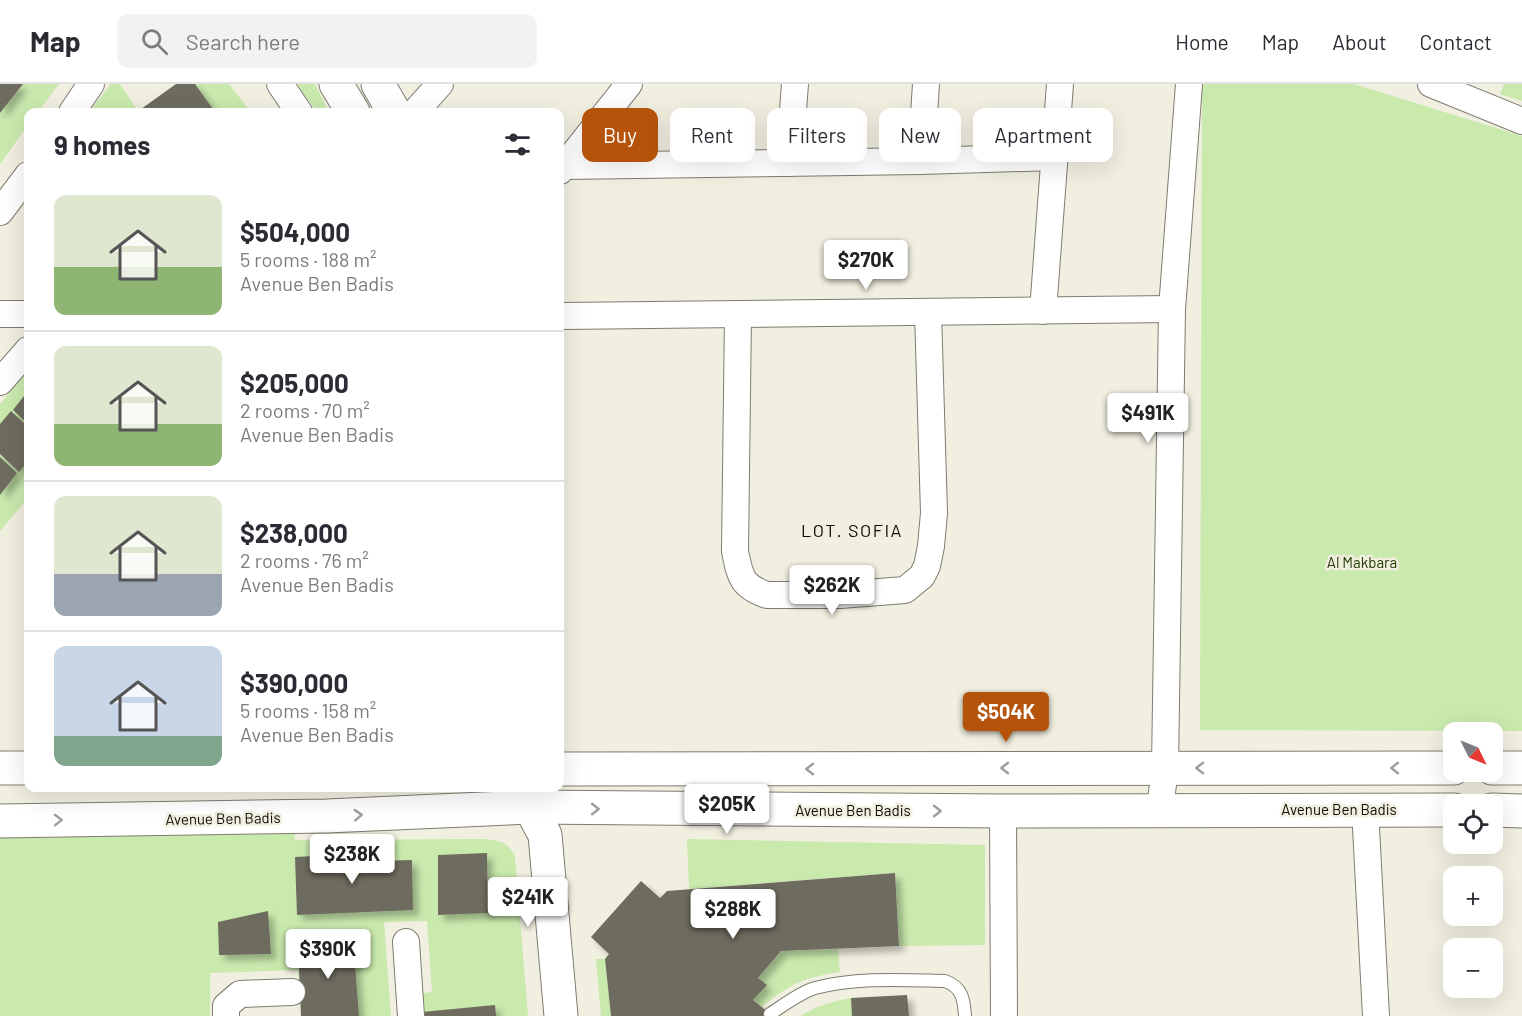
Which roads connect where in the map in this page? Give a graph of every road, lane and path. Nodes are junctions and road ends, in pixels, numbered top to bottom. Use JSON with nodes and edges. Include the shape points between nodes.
{"nodes":[{"id":1,"x":91,"y":84,"type":"edge"},
{"id":2,"x":280,"y":84,"type":"edge"},
{"id":3,"x":336,"y":84,"type":"edge"},
{"id":4,"x":378,"y":84,"type":"edge"},
{"id":5,"x":440,"y":84,"type":"edge"},
{"id":6,"x":629,"y":84,"type":"edge"},
{"id":7,"x":795,"y":84,"type":"edge"},
{"id":8,"x":926,"y":84,"type":"edge"},
{"id":9,"x":1060,"y":84,"type":"edge"},
{"id":10,"x":1189,"y":84,"type":"edge"},
{"id":11,"x":1431,"y":84,"type":"edge"},
{"id":12,"x":75,"y":108,"type":"edge"},
{"id":13,"x":296,"y":108,"type":"edge"},
{"id":14,"x":351,"y":108,"type":"edge"},
{"id":15,"x":392,"y":108,"type":"edge"},
{"id":16,"x":419,"y":108,"type":"edge"},
{"id":17,"x":924,"y":108,"type":"edge"},
{"id":18,"x":1058,"y":108,"type":"edge"},
{"id":19,"x":1522,"y":121,"type":"edge"},
{"id":20,"x":879,"y":162,"type":"edge"},
{"id":21,"x":1054,"y":162,"type":"edge"},
{"id":22,"x":789,"y":163,"type":"junction"},
{"id":23,"x":564,"y":164,"type":"edge"},
{"id":24,"x":564,"y":168,"type":"edge"},
{"id":25,"x":24,"y":180,"type":"edge"},
{"id":26,"x":0,"y":212,"type":"edge"},
{"id":27,"x":1172,"y":309,"type":"junction"},
{"id":28,"x":1043,"y":310,"type":"junction"},
{"id":29,"x":928,"y":312,"type":"junction"},
{"id":30,"x":0,"y":314,"type":"edge"},
{"id":31,"x":24,"y":314,"type":"edge"},
{"id":32,"x":738,"y":314,"type":"junction"},
{"id":33,"x":564,"y":316,"type":"edge"},
{"id":34,"x":24,"y":355,"type":"edge"},
{"id":35,"x":0,"y":382,"type":"edge"},
{"id":36,"x":564,"y":765,"type":"edge"},
{"id":37,"x":0,"y":768,"type":"edge"},
{"id":38,"x":24,"y":768,"type":"edge"},
{"id":39,"x":1164,"y":768,"type":"junction"},
{"id":40,"x":1443,"y":768,"type":"edge"},
{"id":41,"x":1503,"y":768,"type":"edge"},
{"id":42,"x":1522,"y":768,"type":"edge"},
{"id":43,"x":549,"y":792,"type":"edge"},
{"id":44,"x":1160,"y":809,"type":"junction"},
{"id":45,"x":1365,"y":809,"type":"junction"},
{"id":46,"x":542,"y":810,"type":"edge"},
{"id":47,"x":1443,"y":810,"type":"edge"},
{"id":48,"x":1503,"y":810,"type":"edge"},
{"id":49,"x":1003,"y":811,"type":"junction"},
{"id":50,"x":1522,"y":811,"type":"edge"},
{"id":51,"x":0,"y":821,"type":"edge"},
{"id":52,"x":406,"y":942,"type":"dead end"},
{"id":53,"x":292,"y":992,"type":"dead end"},
{"id":54,"x":770,"y":1014,"type":"dead end"},
{"id":55,"x":226,"y":1016,"type":"edge"},
{"id":56,"x":411,"y":1016,"type":"edge"},
{"id":57,"x":561,"y":1016,"type":"edge"},
{"id":58,"x":965,"y":1016,"type":"edge"},
{"id":59,"x":1004,"y":1016,"type":"edge"},
{"id":60,"x":1376,"y":1016,"type":"edge"}],
"edges":[{"from":1,"to":12,"type":"street"},
{"from":2,"to":13,"type":"street"},
{"from":3,"to":14,"type":"main road"},
{"from":4,"to":15,"type":"main road"},
{"from":5,"to":16,"type":"street"},
{"from":6,"to":23,"type":"street"},
{"from":7,"to":22,"type":"street"},
{"from":8,"to":17,"type":"street"},
{"from":9,"to":18,"type":"street"},
{"from":10,"to":27,"type":"street"},
{"from":11,"to":19,"type":"street"},
{"from":20,"to":22,"type":"street"},
{"from":21,"to":28,"type":"street"},
{"from":22,"to":24,"type":"street"},
{"from":25,"to":26,"type":"street"},
{"from":27,"to":28,"type":"street"},
{"from":27,"to":39,"type":"street"},
{"from":28,"to":29,"type":"street"},
{"from":29,"to":32,"type":"street"},
{"from":29,"to":32,"type":"street","via":[[934,513],[927,566],[922,576],[905,590],[840,595],[767,595],[747,585],[740,576],[735,551]]},
{"from":30,"to":31,"type":"street"},
{"from":32,"to":33,"type":"street"},
{"from":34,"to":35,"type":"street"},
{"from":39,"to":36,"type":"main road","one_way":true},
{"from":37,"to":38,"type":"main road"},
{"from":40,"to":39,"type":"main road","one_way":true},
{"from":39,"to":44,"type":"street"},
{"from":41,"to":42,"type":"main road"},
{"from":43,"to":46,"type":"main road"},
{"from":44,"to":45,"type":"main road","name":"Avenue Ben Badis"},
{"from":44,"to":49,"type":"main road","name":"Avenue Ben Badis"},
{"from":45,"to":47,"type":"main road","name":"Avenue Ben Badis"},
{"from":45,"to":60,"type":"street"},
{"from":46,"to":49,"type":"main road","name":"Avenue Ben Badis","one_way":true},
{"from":51,"to":46,"type":"main road","name":"Avenue Ben Badis","one_way":true},
{"from":46,"to":57,"type":"main road"},
{"from":48,"to":50,"type":"main road"},
{"from":49,"to":59,"type":"street"},
{"from":52,"to":56,"type":"street"},
{"from":53,"to":55,"type":"street","via":[[240,994],[226,1006]]},
{"from":54,"to":58,"type":"lane","via":[[813,989],[891,979],[953,984],[963,996]]}]}
